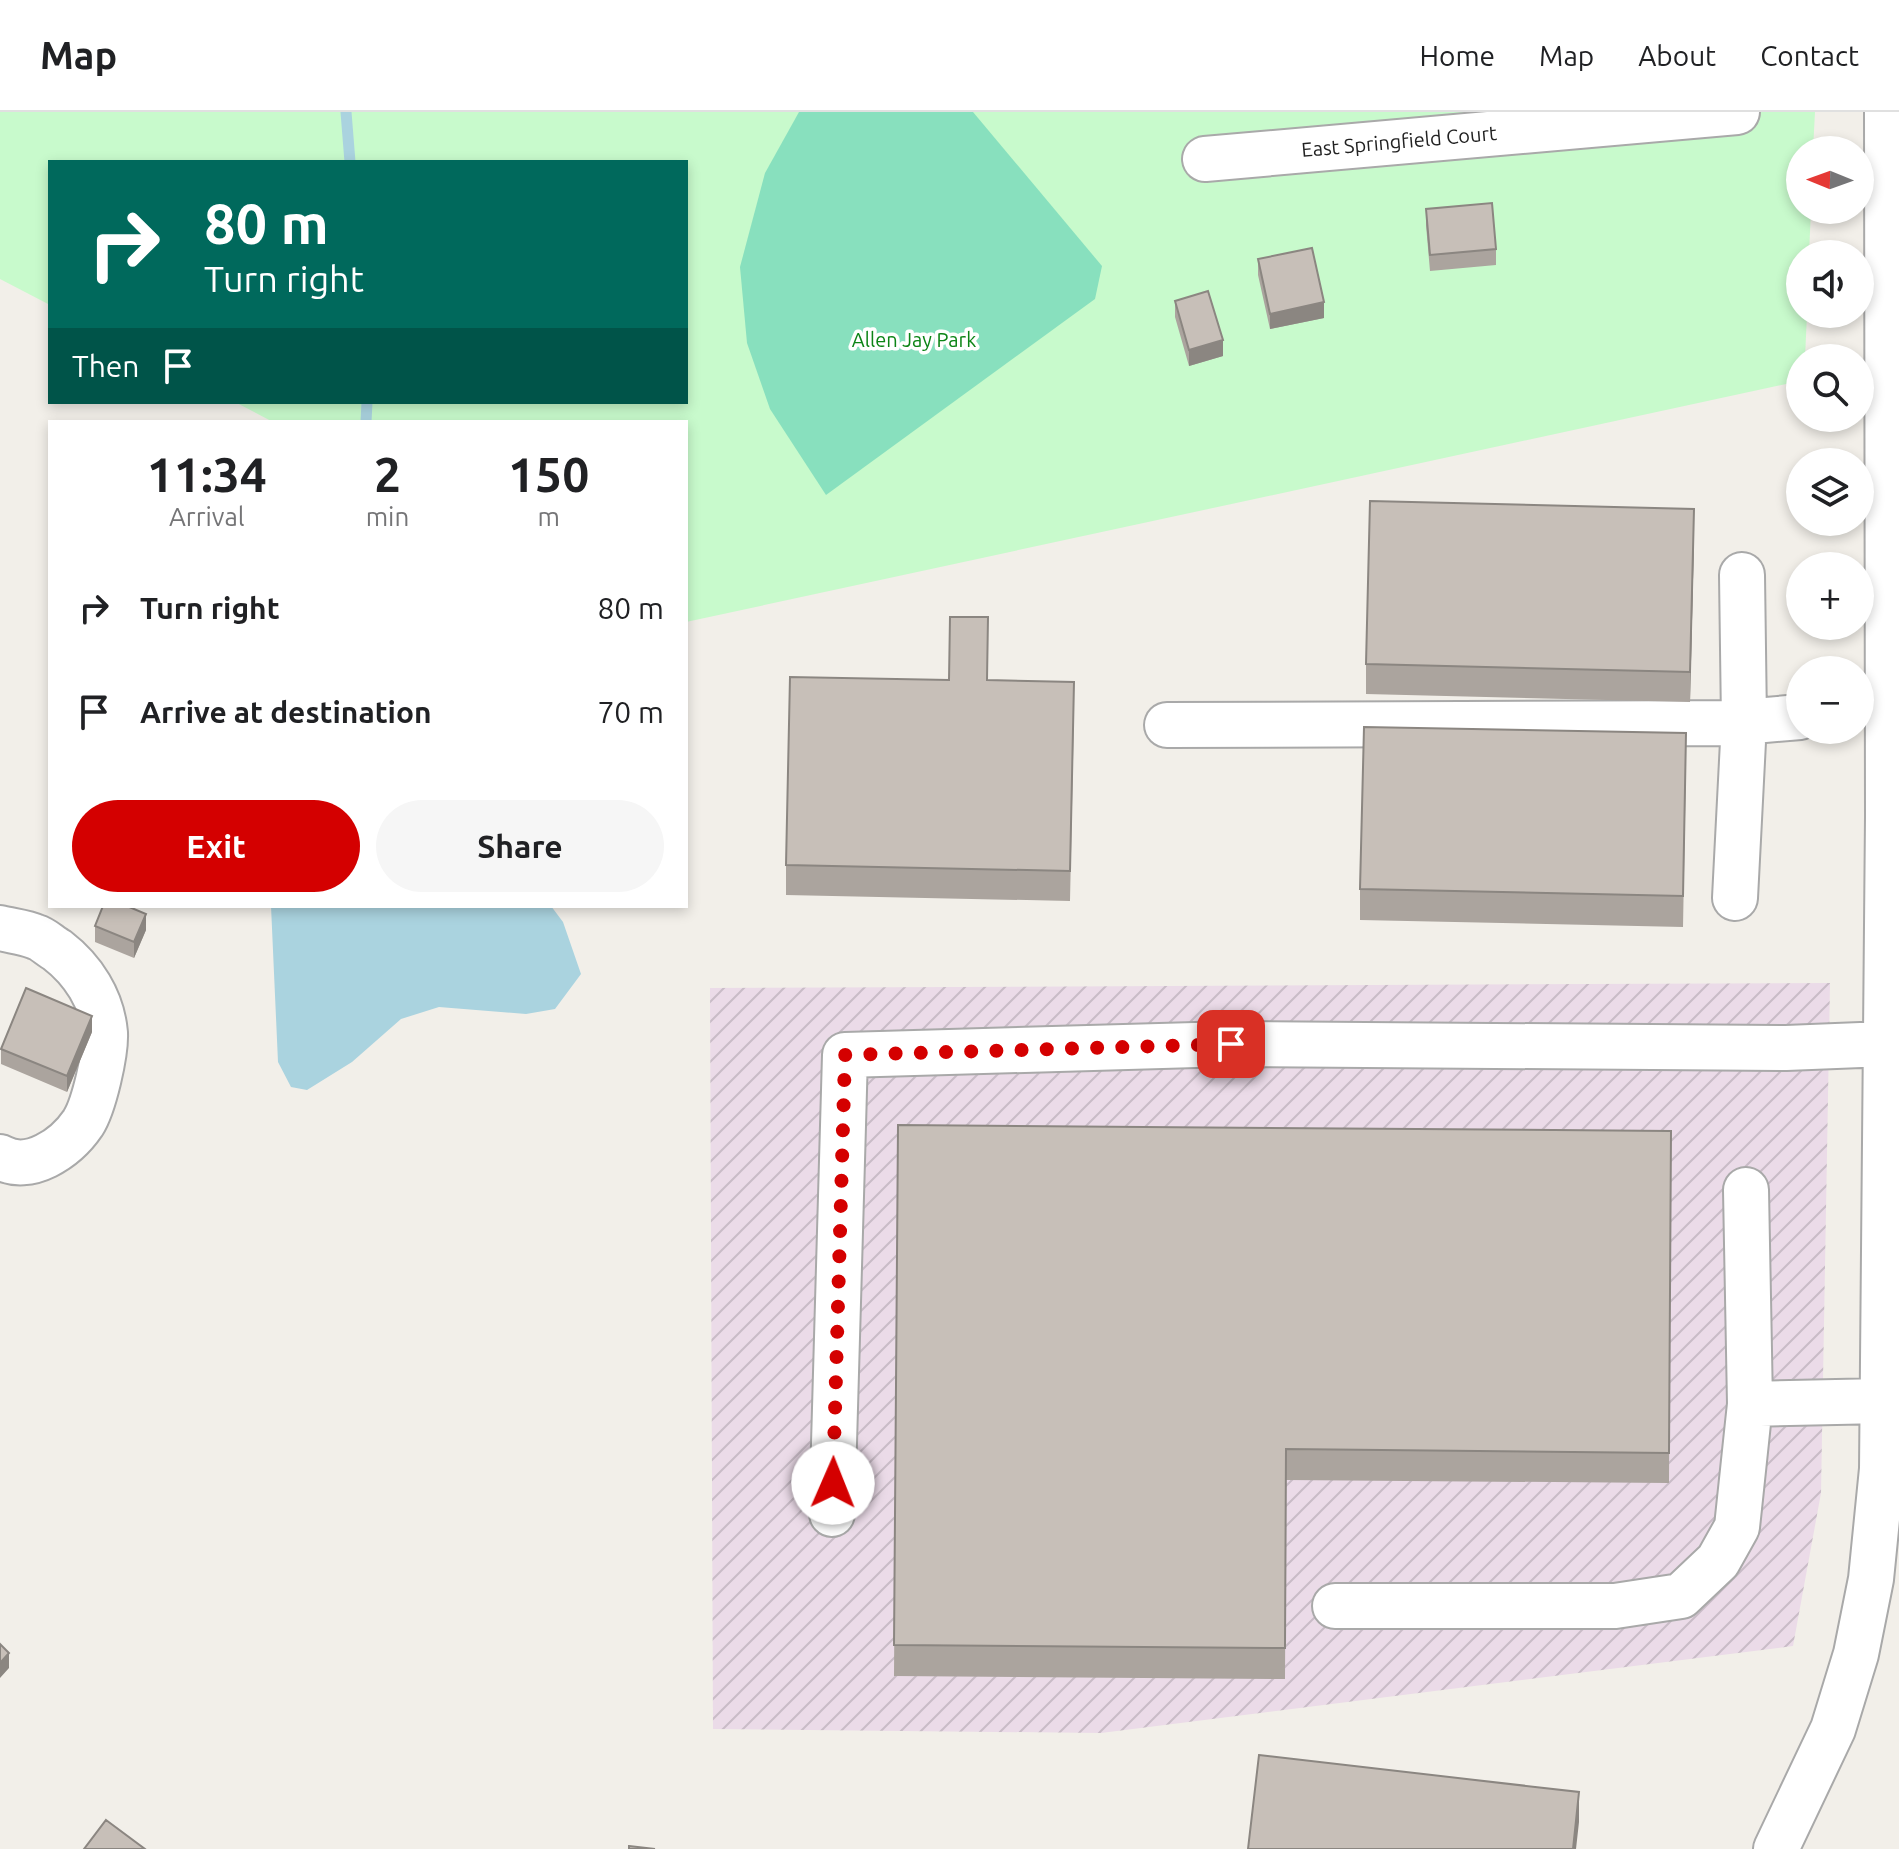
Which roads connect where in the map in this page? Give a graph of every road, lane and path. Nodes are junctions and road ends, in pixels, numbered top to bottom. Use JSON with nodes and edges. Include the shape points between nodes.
{"nodes":[{"id":1,"x":1737,"y":112,"type":"edge"},
{"id":2,"x":1887,"y":112,"type":"edge"},
{"id":3,"x":1205,"y":159,"type":"dead end"},
{"id":4,"x":1893,"y":227,"type":"edge"},
{"id":5,"x":1894,"y":371,"type":"edge"},
{"id":6,"x":1894,"y":559,"type":"edge"},
{"id":7,"x":1742,"y":575,"type":"dead end"},
{"id":8,"x":1874,"y":710,"type":"edge"},
{"id":9,"x":1786,"y":718,"type":"edge"},
{"id":10,"x":1744,"y":722,"type":"junction"},
{"id":11,"x":1167,"y":725,"type":"dead end"},
{"id":12,"x":1735,"y":898,"type":"dead end"},
{"id":13,"x":0,"y":928,"type":"edge"},
{"id":14,"x":1886,"y":1044,"type":"junction"},
{"id":15,"x":0,"y":1157,"type":"edge"},
{"id":16,"x":1746,"y":1190,"type":"dead end"},
{"id":17,"x":1891,"y":1281,"type":"edge"},
{"id":18,"x":1883,"y":1401,"type":"junction"},
{"id":19,"x":1750,"y":1404,"type":"junction"},
{"id":20,"x":832,"y":1514,"type":"dead end"},
{"id":21,"x":1335,"y":1606,"type":"dead end"},
{"id":22,"x":1776,"y":1849,"type":"edge"}],
"edges":[{"from":1,"to":3,"type":"street","name":"East Springfield Court"},
{"from":2,"to":4,"type":"street"},
{"from":4,"to":5,"type":"street"},
{"from":5,"to":6,"type":"street"},
{"from":6,"to":8,"type":"street"},
{"from":7,"to":10,"type":"street"},
{"from":8,"to":14,"type":"street"},
{"from":9,"to":10,"type":"street"},
{"from":10,"to":11,"type":"street"},
{"from":10,"to":12,"type":"street"},
{"from":13,"to":15,"type":"street","via":[[38,937],[75,964],[98,1001],[105,1035],[84,1122],[64,1144],[32,1163]]},
{"from":14,"to":17,"type":"street"},
{"from":14,"to":20,"type":"street","via":[[1231,1044],[845,1055]]},
{"from":16,"to":19,"type":"street"},
{"from":17,"to":18,"type":"street"},
{"from":18,"to":19,"type":"street"},
{"from":18,"to":22,"type":"street","via":[[1871,1579],[1856,1654],[1833,1729]]},
{"from":19,"to":21,"type":"street","via":[[1737,1527],[1718,1561],[1681,1596],[1615,1606]]}]}
